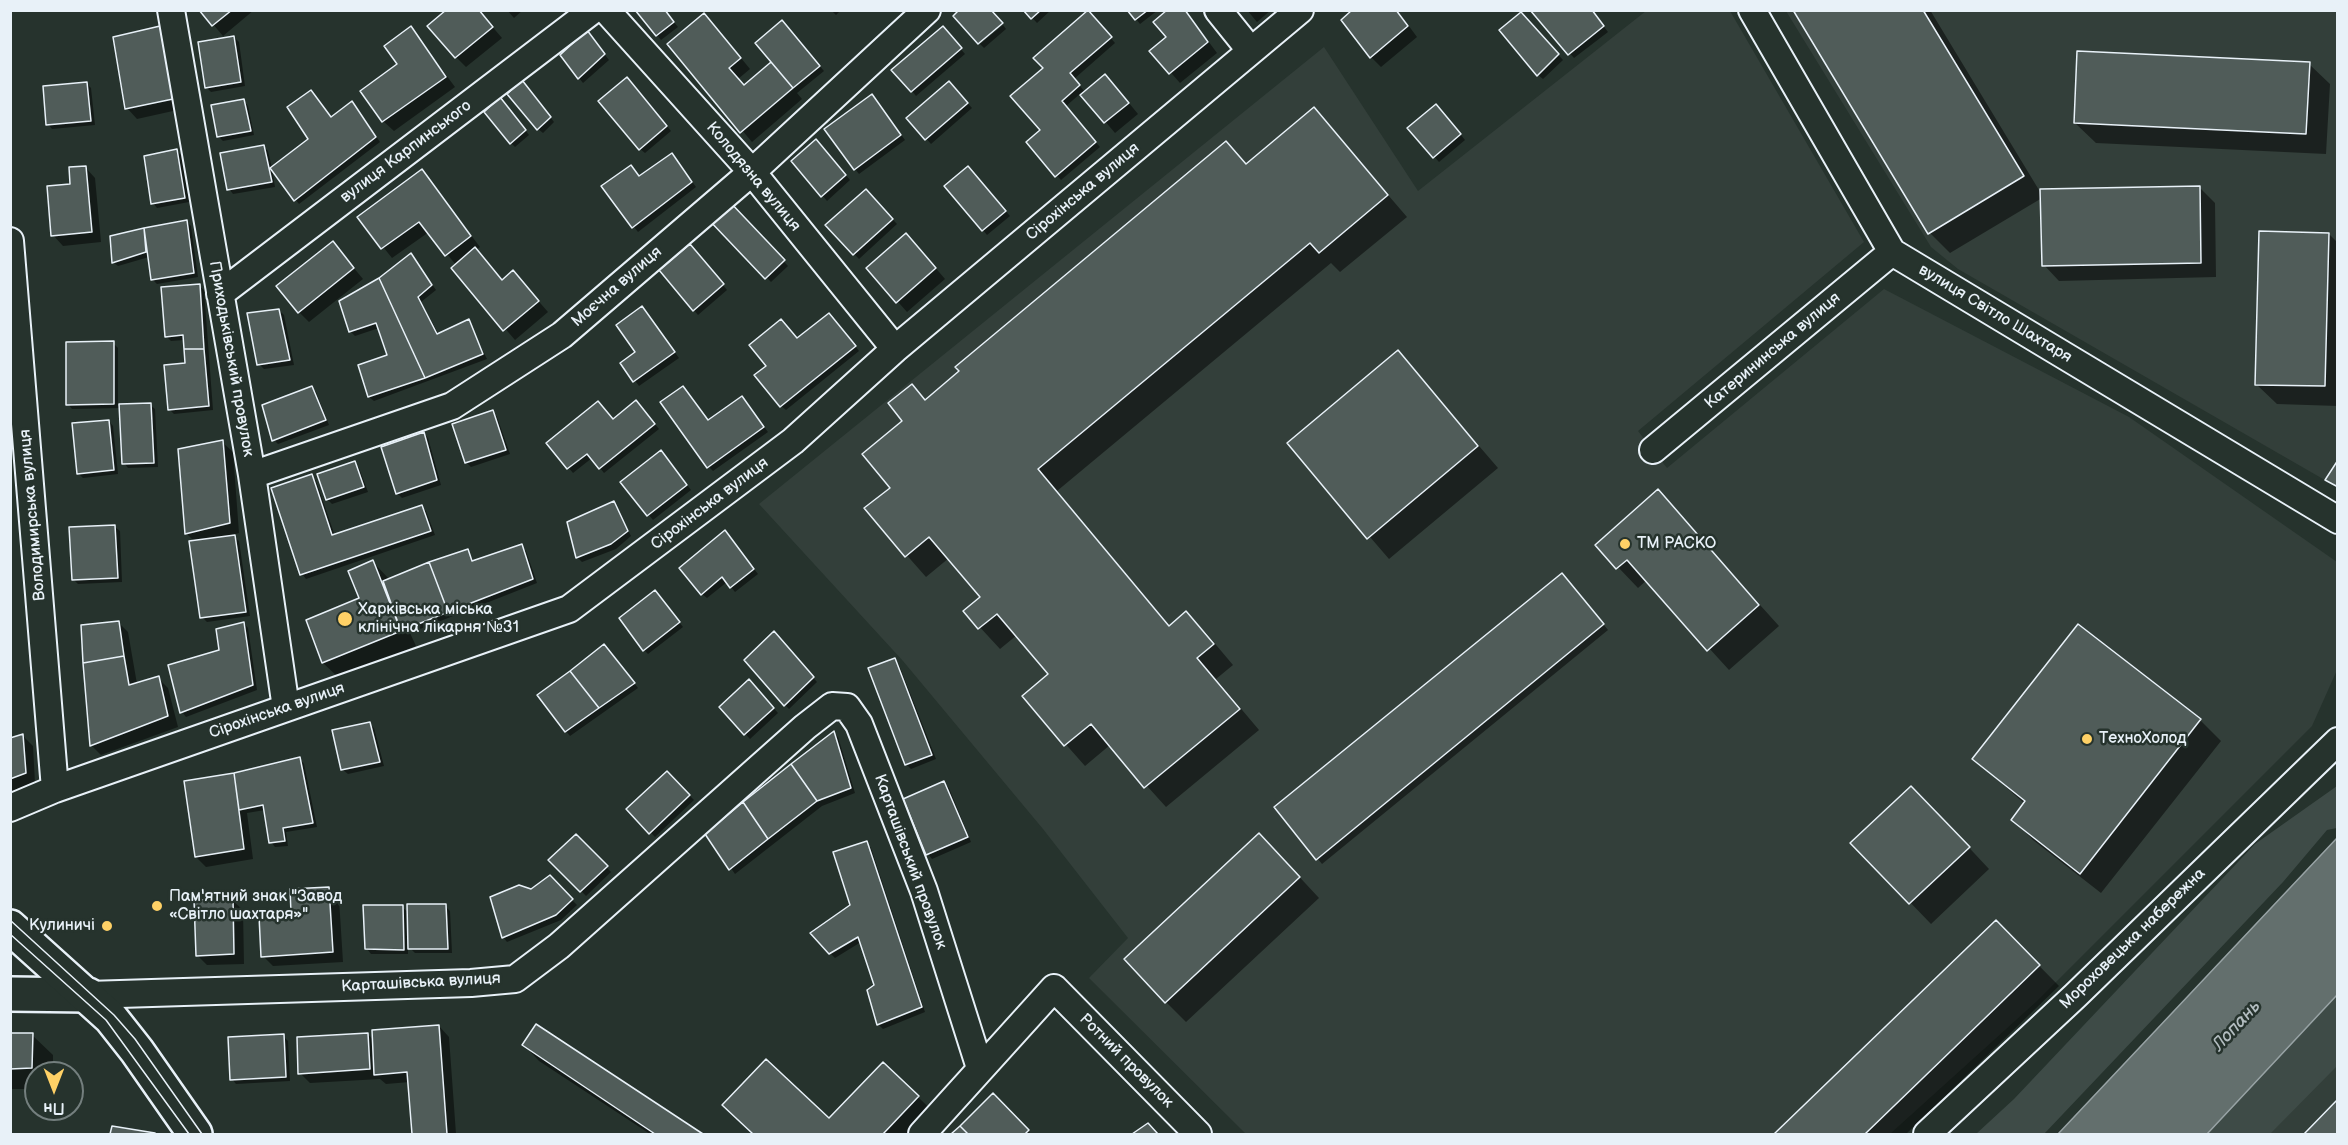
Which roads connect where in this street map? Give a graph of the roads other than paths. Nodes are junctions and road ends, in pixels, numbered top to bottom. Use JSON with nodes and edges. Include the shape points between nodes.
{"nodes":[{"id":1,"x":171,"y":10,"type":"edge"},
{"id":2,"x":593,"y":10,"type":"edge"},
{"id":3,"x":606,"y":10,"type":"edge"},
{"id":4,"x":927,"y":10,"type":"edge"},
{"id":5,"x":1218,"y":10,"type":"edge"},
{"id":6,"x":1300,"y":10,"type":"edge"},
{"id":7,"x":1752,"y":10,"type":"edge"},
{"id":8,"x":1251,"y":51,"type":"junction"},
{"id":9,"x":752,"y":172,"type":"junction"},
{"id":10,"x":10,"y":241,"type":"edge"},
{"id":11,"x":1892,"y":252,"type":"junction"},
{"id":12,"x":220,"y":294,"type":"junction"},
{"id":13,"x":895,"y":349,"type":"junction"},
{"id":14,"x":1653,"y":450,"type":"dead end"},
{"id":15,"x":252,"y":475,"type":"junction"},
{"id":16,"x":2337,"y":520,"type":"edge"},
{"id":17,"x":286,"y":708,"type":"junction"},
{"id":18,"x":805,"y":727,"type":"joint"},
{"id":19,"x":2337,"y":741,"type":"edge"},
{"id":20,"x":55,"y":789,"type":"junction"},
{"id":21,"x":10,"y":808,"type":"edge"},
{"id":22,"x":10,"y":927,"type":"edge"},
{"id":23,"x":10,"y":994,"type":"edge"},
{"id":24,"x":88,"y":995,"type":"junction"},
{"id":25,"x":980,"y":1068,"type":"junction"},
{"id":26,"x":195,"y":1134,"type":"edge"},
{"id":27,"x":922,"y":1134,"type":"edge"},
{"id":28,"x":1198,"y":1134,"type":"edge"},
{"id":29,"x":1927,"y":1134,"type":"edge"}],
"edges":[{"from":1,"to":12,"type":"street","name":"Приходьківський провулок"},
{"from":2,"to":12,"type":"street","name":"вулиця Карпинського"},
{"from":3,"to":9,"type":"street","name":"Колодязна вулиця"},
{"from":4,"to":9,"type":"street","name":"Моєчна вулиця"},
{"from":5,"to":8,"type":"street"},
{"from":6,"to":8,"type":"street","name":"Сірохінська вулиця"},
{"from":7,"to":11,"type":"street","name":"вулиця Світло Шахтаря"},
{"from":8,"to":13,"type":"street","name":"Сірохінська вулиця"},
{"from":9,"to":13,"type":"street","name":"Колодязна вулиця"},
{"from":9,"to":15,"type":"street","name":"Моєчна вулиця","via":[[562,334],[452,406]]},
{"from":10,"to":20,"type":"street","name":"Володимирська вулиця"},
{"from":11,"to":14,"type":"street","name":"Катерининська вулиця"},
{"from":11,"to":16,"type":"street","name":"вулиця Світло Шахтаря"},
{"from":12,"to":15,"type":"street","name":"Приходьківський провулок"},
{"from":13,"to":17,"type":"street","name":"Сірохінська вулиця","via":[[794,441],[569,609]]},
{"from":15,"to":17,"type":"street","name":"Приходьківський провулок"},
{"from":17,"to":20,"type":"street","name":"Сірохінська вулиця"},
{"from":18,"to":24,"type":"street","name":"Карташівська вулиця","via":[[559,946],[515,979]]},
{"from":18,"to":25,"type":"street","name":"Карташівський провулок","via":[[832,706],[847,707],[859,724],[924,891]]},
{"from":19,"to":29,"type":"street","name":"Мороховецька набережна","via":[[2084,988]]},
{"from":20,"to":21,"type":"street","name":"Сірохінська вулиця"},
{"from":22,"to":24,"type":"main road"},
{"from":23,"to":24,"type":"main road"},
{"from":24,"to":26,"type":"main road","via":[[137,1051]]},
{"from":25,"to":27,"type":"street"},
{"from":25,"to":28,"type":"street","name":"Ротний провулок","via":[[1054,988]]}]}
